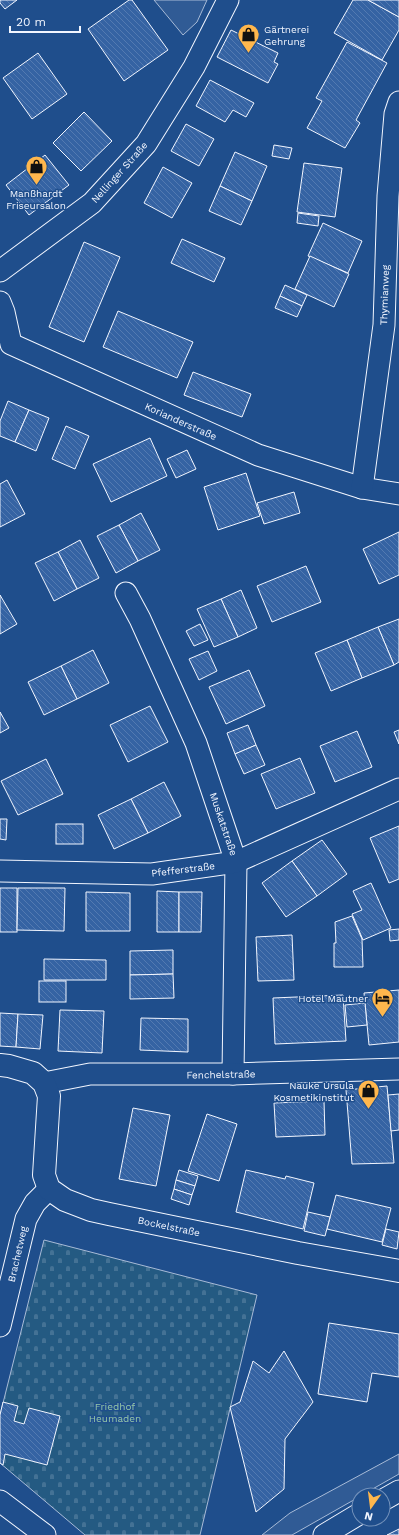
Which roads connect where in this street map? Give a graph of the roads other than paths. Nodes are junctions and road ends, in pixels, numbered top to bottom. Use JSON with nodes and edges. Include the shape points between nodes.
{"nodes":[{"id":1,"x":228,"y":0,"type":"edge"},
{"id":2,"x":399,"y":102,"type":"edge"},
{"id":3,"x":0,"y":271,"type":"edge"},
{"id":4,"x":0,"y":302,"type":"edge"},
{"id":5,"x":6,"y":348,"type":"edge"},
{"id":6,"x":362,"y":488,"type":"junction"},
{"id":7,"x":399,"y":494,"type":"edge"},
{"id":8,"x":126,"y":593,"type":"dead end"},
{"id":9,"x":399,"y":789,"type":"edge"},
{"id":10,"x":236,"y":862,"type":"junction"},
{"id":11,"x":0,"y":871,"type":"edge"},
{"id":12,"x":0,"y":1065,"type":"edge"},
{"id":13,"x":399,"y":1069,"type":"edge"},
{"id":14,"x":233,"y":1074,"type":"junction"},
{"id":15,"x":44,"y":1083,"type":"junction"},
{"id":16,"x":49,"y":1189,"type":"junction"},
{"id":17,"x":399,"y":1271,"type":"edge"},
{"id":18,"x":0,"y":1326,"type":"edge"},
{"id":19,"x":0,"y":1501,"type":"edge"},
{"id":20,"x":351,"y":1519,"type":"edge"},
{"id":21,"x":45,"y":1535,"type":"edge"},
{"id":22,"x":324,"y":1535,"type":"edge"}],
"edges":[{"from":1,"to":3,"type":"street","name":"Nellinger Straße","via":[[194,67],[146,144],[92,203]]},
{"from":2,"to":6,"type":"street","name":"Thymianweg","via":[[395,114],[388,196],[384,325]]},
{"from":4,"to":5,"type":"street","name":"Korianderstraße","via":[[4,312]]},
{"from":5,"to":6,"type":"street","name":"Korianderstraße","via":[[258,455]]},
{"from":6,"to":7,"type":"street","name":"Korianderstraße"},
{"from":8,"to":10,"type":"street","name":"Muskatstraße","via":[[196,743]]},
{"from":9,"to":10,"type":"street","name":"Pfefferstraße"},
{"from":10,"to":11,"type":"street","name":"Pfefferstraße","via":[[152,874]]},
{"from":10,"to":14,"type":"street","name":"Muskatstraße"},
{"from":12,"to":15,"type":"street","via":[[33,1073]]},
{"from":13,"to":14,"type":"street","name":"Fenchelstraße"},
{"from":14,"to":15,"type":"street","name":"Fenchelstraße","via":[[90,1074]]},
{"from":15,"to":16,"type":"street","via":[[49,1096],[44,1175]]},
{"from":16,"to":17,"type":"street","name":"Bockelstraße","via":[[65,1200],[91,1210]]},
{"from":16,"to":18,"type":"street","name":"Brachetweg","via":[[26,1219]]},
{"from":19,"to":21,"type":"street"},
{"from":20,"to":22,"type":"street"}]}
